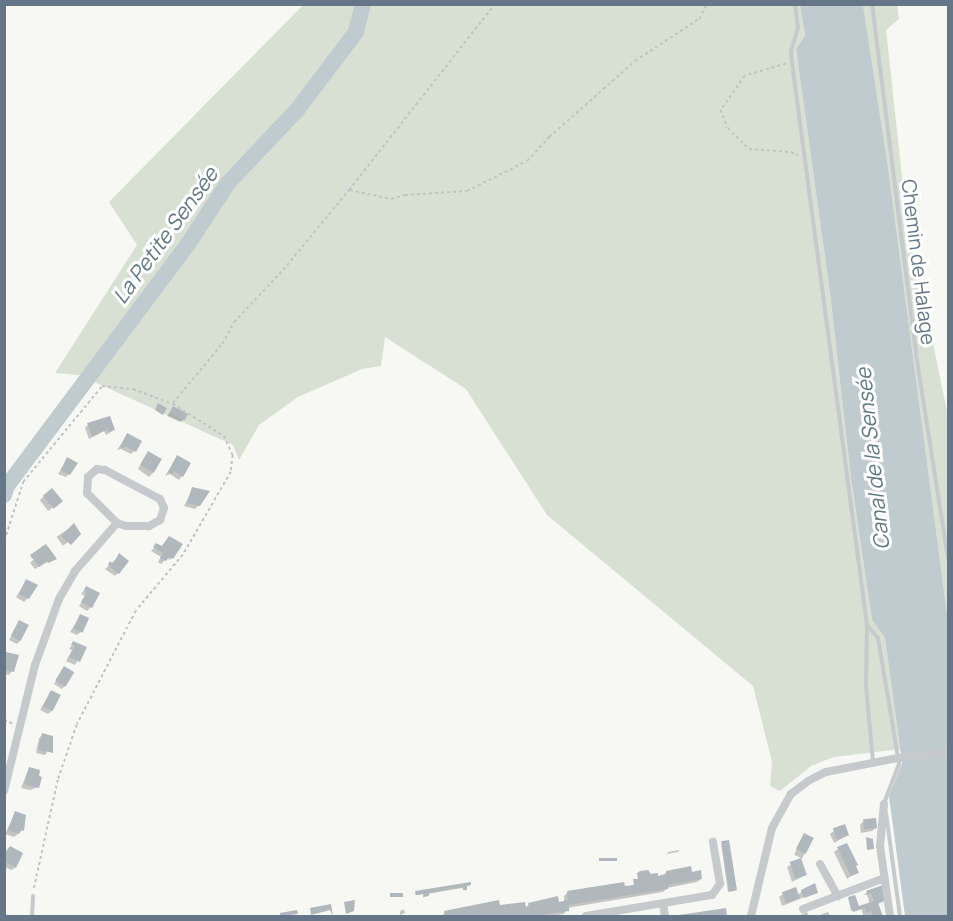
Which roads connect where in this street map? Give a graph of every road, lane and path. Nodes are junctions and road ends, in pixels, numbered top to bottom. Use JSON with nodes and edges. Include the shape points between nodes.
{"nodes":[{"id":1,"x":495,"y":4,"type":"edge"},
{"id":2,"x":707,"y":4,"type":"edge"},
{"id":3,"x":795,"y":4,"type":"edge"},
{"id":4,"x":872,"y":4,"type":"edge"},
{"id":5,"x":792,"y":63,"type":"junction"},
{"id":6,"x":805,"y":157,"type":"junction"},
{"id":7,"x":349,"y":190,"type":"junction"},
{"id":8,"x":173,"y":404,"type":"junction"},
{"id":9,"x":117,"y":523,"type":"junction"},
{"id":10,"x":4,"y":541,"type":"edge"},
{"id":11,"x":948,"y":558,"type":"edge"},
{"id":12,"x":867,"y":625,"type":"junction"},
{"id":13,"x":948,"y":752,"type":"edge"},
{"id":14,"x":873,"y":762,"type":"junction"},
{"id":15,"x":4,"y":791,"type":"edge"},
{"id":16,"x":884,"y":804,"type":"junction"},
{"id":17,"x":713,"y":842,"type":"dead end"},
{"id":18,"x":820,"y":864,"type":"dead end"},
{"id":19,"x":884,"y":879,"type":"junction"},
{"id":20,"x":33,"y":896,"type":"joint"},
{"id":21,"x":838,"y":896,"type":"junction"},
{"id":22,"x":663,"y":904,"type":"junction"},
{"id":23,"x":803,"y":909,"type":"dead end"},
{"id":24,"x":32,"y":916,"type":"edge"},
{"id":25,"x":586,"y":916,"type":"edge"},
{"id":26,"x":665,"y":916,"type":"edge"},
{"id":27,"x":751,"y":916,"type":"edge"},
{"id":28,"x":890,"y":916,"type":"edge"},
{"id":29,"x":900,"y":916,"type":"edge"}],
"edges":[{"from":1,"to":7,"type":"path"},
{"from":2,"to":7,"type":"path","via":[[699,19],[635,61],[527,161],[467,191],[391,199]]},
{"from":3,"to":5,"type":"lane","via":[[798,28],[791,51]]},
{"from":4,"to":11,"type":"lane","name":"Chemin de Halage","via":[[916,354]]},
{"from":5,"to":6,"type":"lane"},
{"from":5,"to":6,"type":"path","via":[[745,76],[721,110],[728,128],[748,149],[791,152]]},
{"from":6,"to":12,"type":"lane"},
{"from":7,"to":8,"type":"path","via":[[234,322],[222,344]]},
{"from":8,"to":10,"type":"path","via":[[133,389],[102,386],[23,482]]},
{"from":8,"to":20,"type":"path","via":[[224,436],[233,455],[231,472],[180,560],[131,620],[74,733],[48,819]]},
{"from":9,"to":9,"type":"street","via":[[152,525],[163,515],[163,504],[152,494],[98,469],[88,477],[87,493]]},
{"from":9,"to":15,"type":"street","via":[[70,578],[52,615],[35,664]]},
{"from":12,"to":14,"type":"lane","via":[[866,685]]},
{"from":12,"to":16,"type":"lane","via":[[878,638],[899,765]]},
{"from":13,"to":14,"type":"street","bridge":true},
{"from":14,"to":27,"type":"street","via":[[826,771],[791,794],[772,828]]},
{"from":16,"to":19,"type":"street","via":[[880,840]]},
{"from":16,"to":29,"type":"lane"},
{"from":17,"to":22,"type":"street","via":[[720,884],[716,893]]},
{"from":18,"to":21,"type":"street"},
{"from":19,"to":21,"type":"street"},
{"from":19,"to":28,"type":"street"},
{"from":20,"to":24,"type":"lane"},
{"from":21,"to":23,"type":"street"},
{"from":22,"to":25,"type":"street"},
{"from":22,"to":26,"type":"street"}]}
